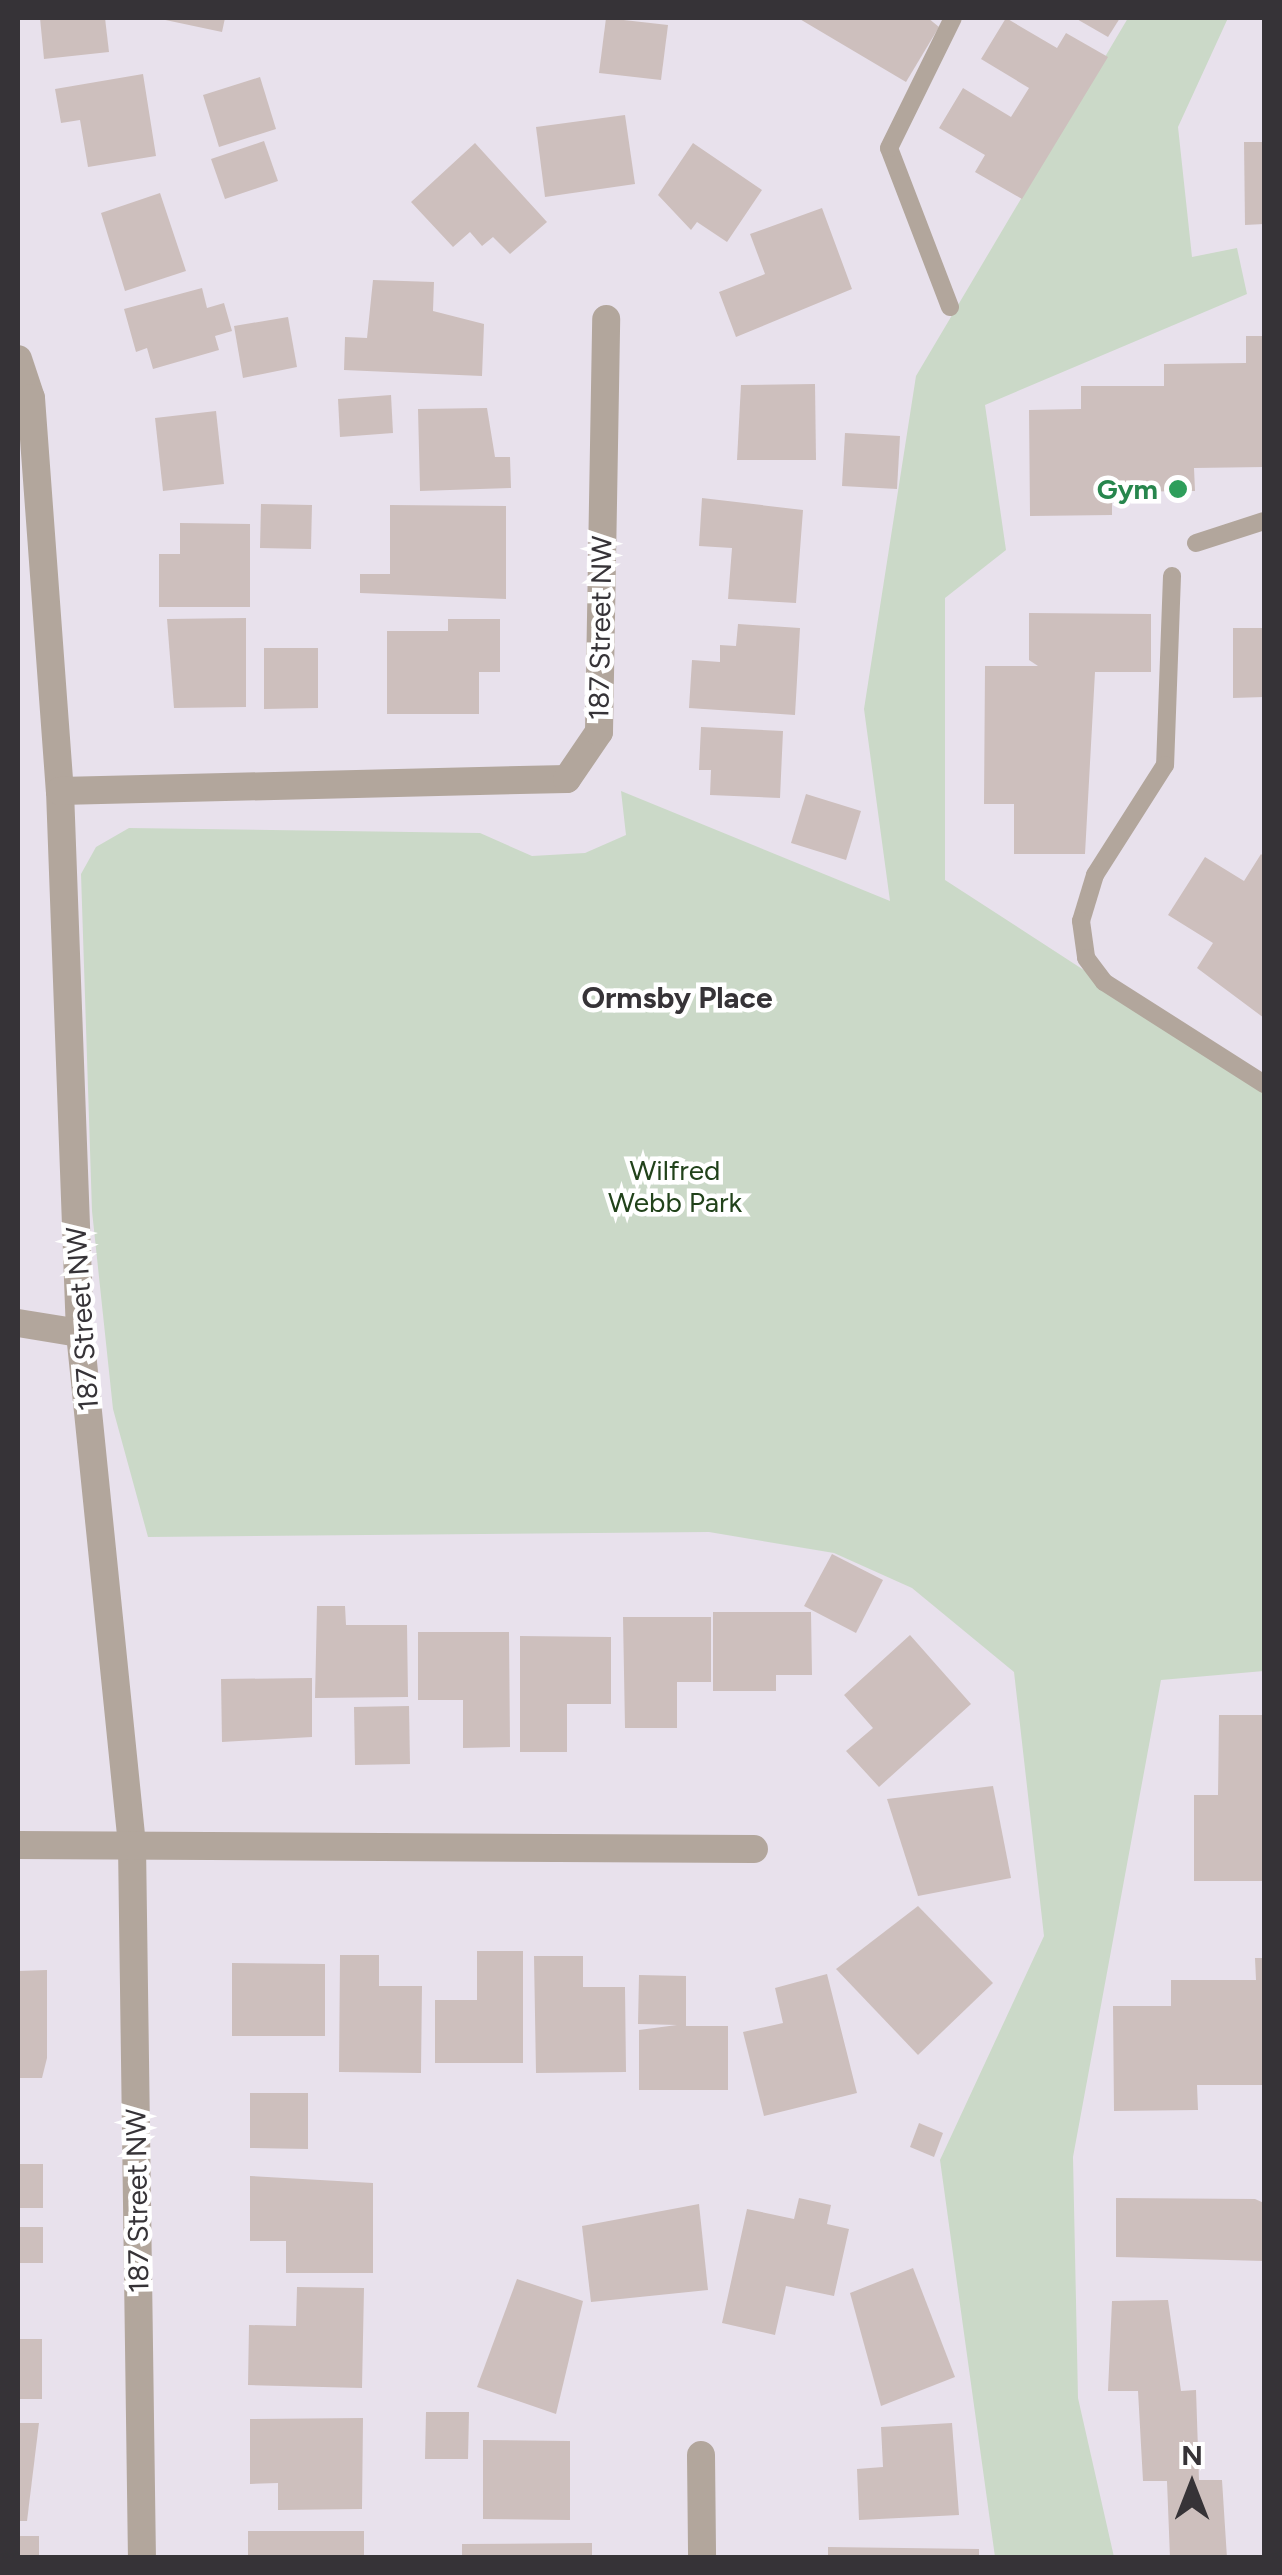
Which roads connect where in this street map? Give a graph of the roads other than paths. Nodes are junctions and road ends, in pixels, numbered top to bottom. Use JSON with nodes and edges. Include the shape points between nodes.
{"nodes":[{"id":1,"x":952,"y":18,"type":"edge"},
{"id":2,"x":950,"y":307,"type":"dead end"},
{"id":3,"x":606,"y":319,"type":"dead end"},
{"id":4,"x":18,"y":359,"type":"edge"},
{"id":5,"x":24,"y":398,"type":"edge"},
{"id":6,"x":1264,"y":522,"type":"edge"},
{"id":7,"x":1196,"y":543,"type":"dead end"},
{"id":8,"x":1172,"y":576,"type":"dead end"},
{"id":9,"x":60,"y":791,"type":"junction"},
{"id":10,"x":1264,"y":1084,"type":"edge"},
{"id":11,"x":18,"y":1323,"type":"edge"},
{"id":12,"x":80,"y":1333,"type":"junction"},
{"id":13,"x":132,"y":1845,"type":"junction"},
{"id":14,"x":18,"y":1846,"type":"edge"},
{"id":15,"x":754,"y":1849,"type":"dead end"},
{"id":16,"x":701,"y":2455,"type":"dead end"},
{"id":17,"x":142,"y":2558,"type":"edge"},
{"id":18,"x":702,"y":2558,"type":"edge"}],
"edges":[{"from":1,"to":2,"type":"lane","via":[[889,148]]},
{"from":3,"to":9,"type":"street","name":"187 Street NW","via":[[599,732],[568,779]]},
{"from":4,"to":5,"type":"street","name":"187 Street NW"},
{"from":5,"to":9,"type":"street","name":"187 Street NW"},
{"from":6,"to":7,"type":"lane"},
{"from":8,"to":10,"type":"lane","via":[[1165,765],[1095,875],[1080,921],[1086,958],[1104,982]]},
{"from":9,"to":12,"type":"street","name":"187 Street NW"},
{"from":11,"to":12,"type":"street"},
{"from":12,"to":13,"type":"street","name":"187 Street NW"},
{"from":13,"to":14,"type":"street"},
{"from":13,"to":15,"type":"street"},
{"from":13,"to":17,"type":"street","name":"187 Street NW"},
{"from":16,"to":18,"type":"street"}]}
